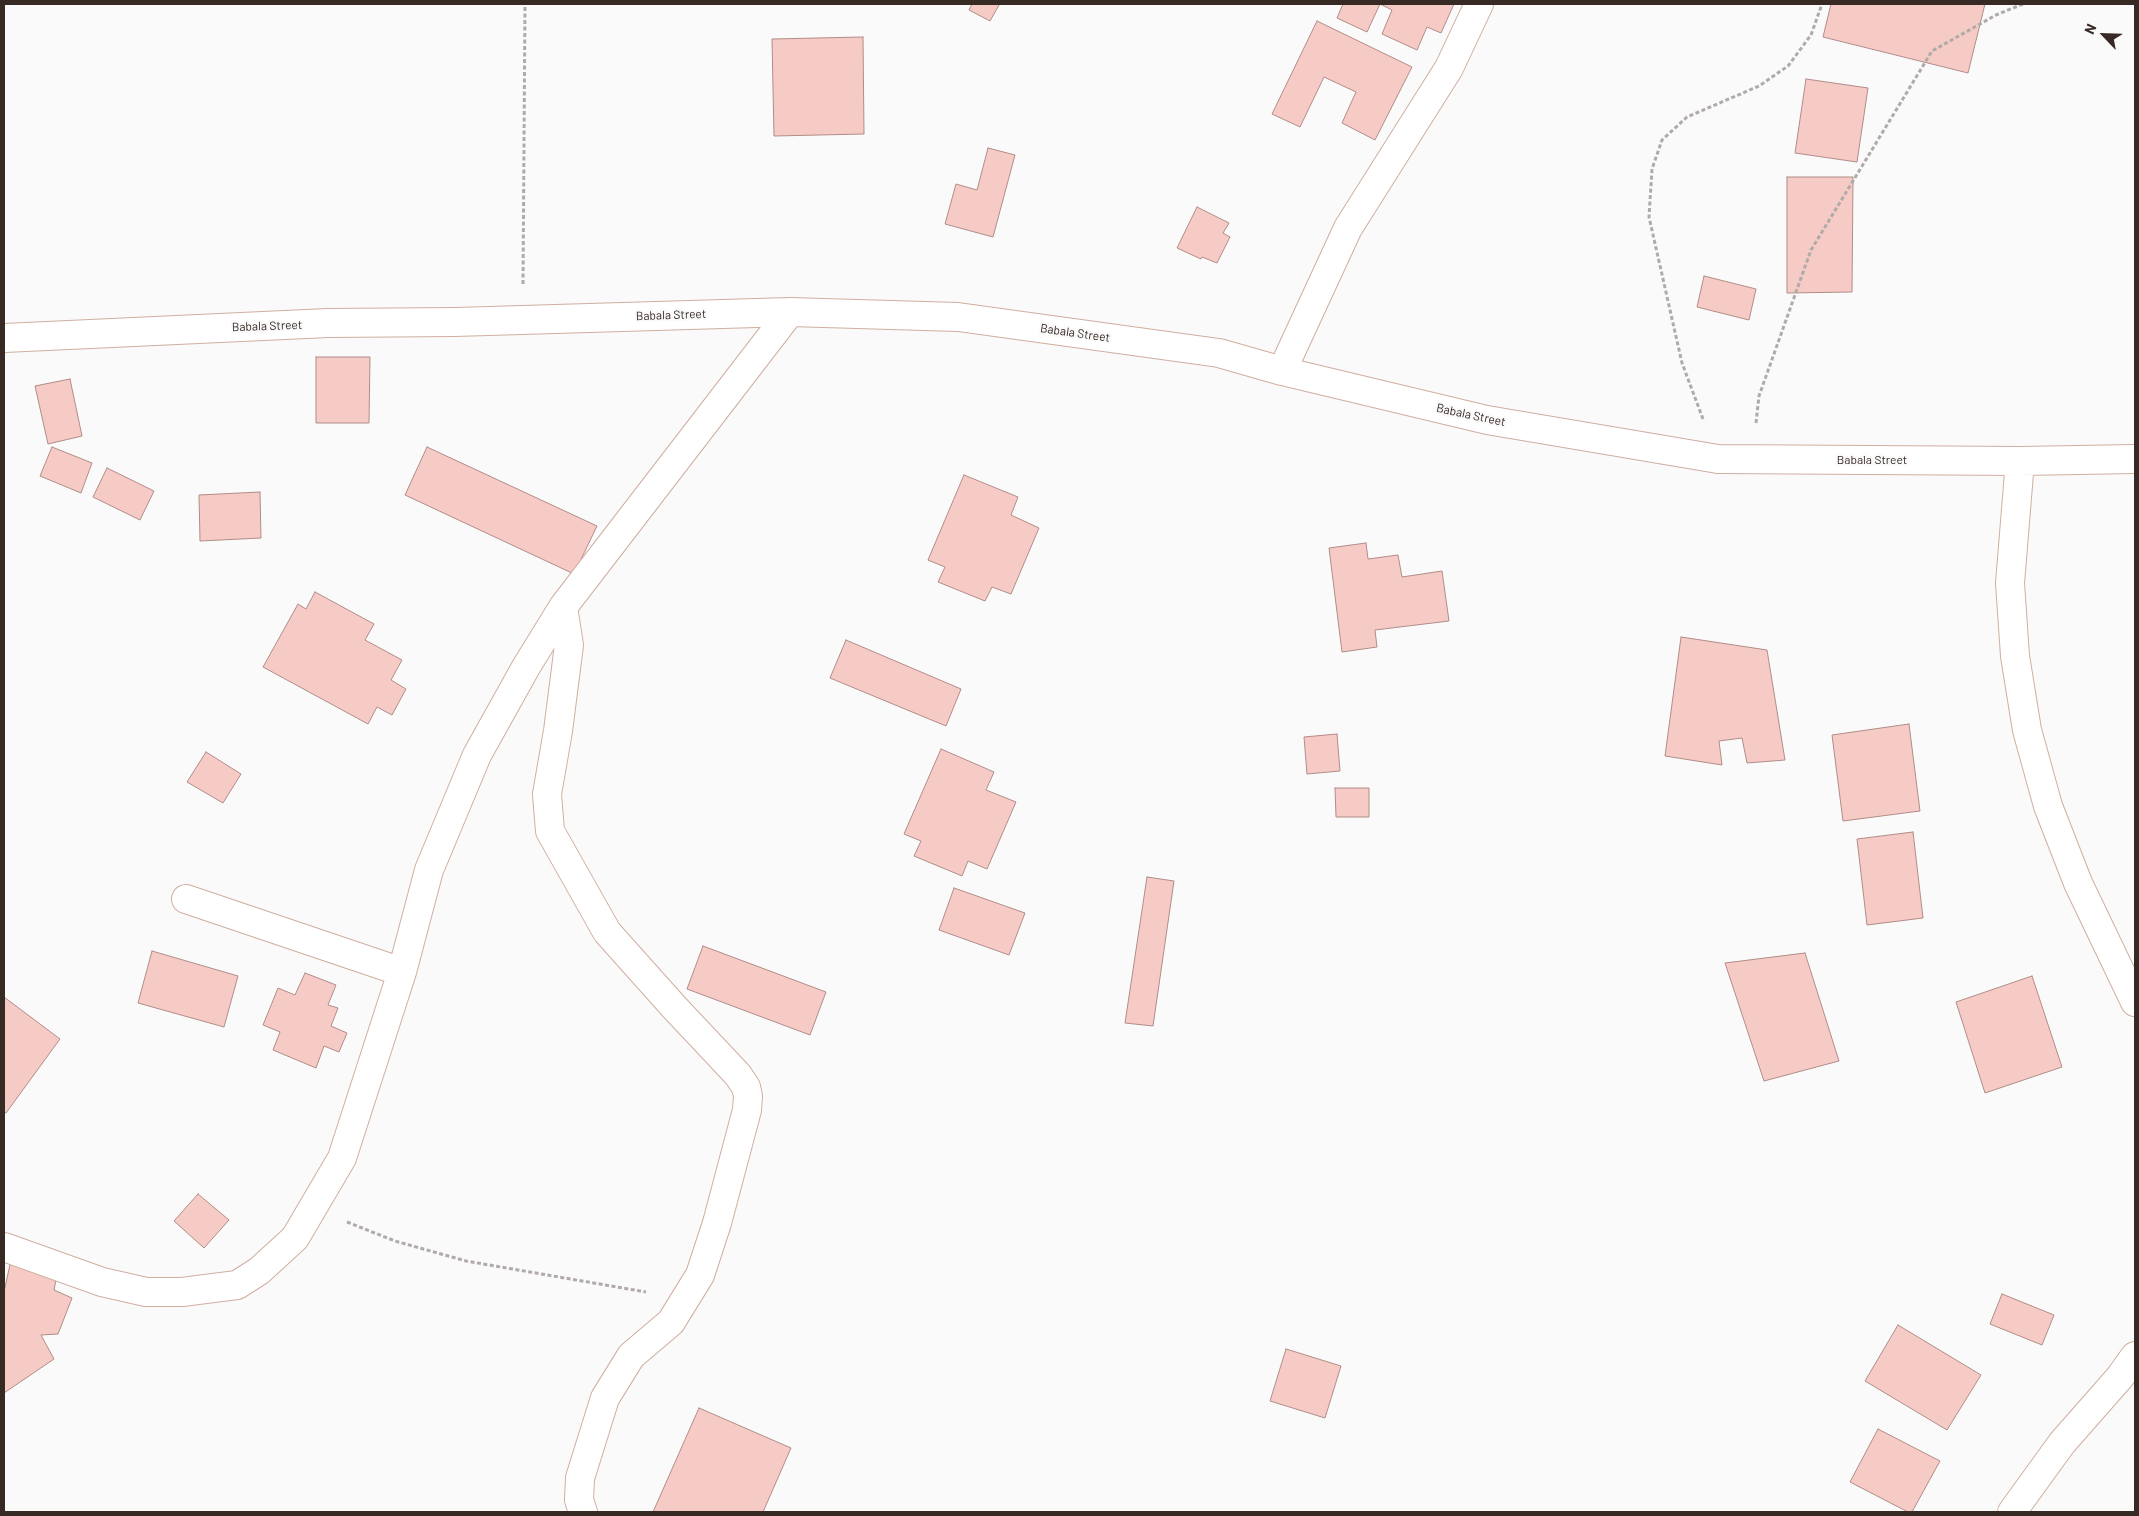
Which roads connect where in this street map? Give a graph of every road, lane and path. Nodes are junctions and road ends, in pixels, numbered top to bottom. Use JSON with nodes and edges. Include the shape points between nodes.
{"nodes":[{"id":1,"x":525,"y":4,"type":"edge"},
{"id":2,"x":1479,"y":4,"type":"edge"},
{"id":3,"x":1822,"y":4,"type":"edge"},
{"id":4,"x":2023,"y":4,"type":"edge"},
{"id":5,"x":790,"y":312,"type":"junction"},
{"id":6,"x":523,"y":320,"type":"junction"},
{"id":7,"x":4,"y":338,"type":"edge"},
{"id":8,"x":1282,"y":371,"type":"junction"},
{"id":9,"x":1718,"y":459,"type":"junction"},
{"id":10,"x":2135,"y":459,"type":"edge"},
{"id":11,"x":1753,"y":460,"type":"junction"},
{"id":12,"x":2020,"y":461,"type":"junction"},
{"id":13,"x":564,"y":607,"type":"junction"},
{"id":14,"x":186,"y":899,"type":"dead end"},
{"id":15,"x":402,"y":972,"type":"junction"},
{"id":16,"x":2135,"y":1002,"type":"edge"},
{"id":17,"x":313,"y":1210,"type":"junction"},
{"id":18,"x":4,"y":1247,"type":"edge"},
{"id":19,"x":687,"y":1299,"type":"junction"},
{"id":20,"x":2135,"y":1356,"type":"edge"},
{"id":21,"x":584,"y":1512,"type":"edge"},
{"id":22,"x":2012,"y":1512,"type":"edge"}],
"edges":[{"from":1,"to":6,"type":"path"},
{"from":2,"to":8,"type":"street","via":[[1449,68],[1348,228]]},
{"from":3,"to":9,"type":"path","via":[[1811,35],[1788,66],[1758,86],[1687,118],[1662,140],[1652,169],[1649,217],[1665,292],[1682,363]]},
{"from":4,"to":11,"type":"path","via":[[1996,15],[1932,51],[1811,250],[1759,396]]},
{"from":5,"to":6,"type":"street","name":"Babala Street"},
{"from":5,"to":8,"type":"street","name":"Babala Street","via":[[958,317],[1220,353]]},
{"from":5,"to":13,"type":"street"},
{"from":6,"to":7,"type":"street","name":"Babala Street","via":[[328,323]]},
{"from":8,"to":9,"type":"street","name":"Babala Street","via":[[1487,420]]},
{"from":9,"to":11,"type":"street","name":"Babala Street"},
{"from":10,"to":12,"type":"street","name":"Babala Street"},
{"from":11,"to":12,"type":"street","name":"Babala Street"},
{"from":12,"to":16,"type":"street","via":[[2010,583],[2015,656],[2027,730],[2048,806],[2078,883]]},
{"from":13,"to":15,"type":"street","via":[[477,755],[429,870]]},
{"from":13,"to":19,"type":"street","via":[[569,645],[547,794],[550,831],[607,932],[738,1075],[748,1096],[718,1223],[700,1275]]},
{"from":14,"to":15,"type":"street"},
{"from":15,"to":17,"type":"street","via":[[342,1158]]},
{"from":17,"to":18,"type":"street","via":[[295,1238],[259,1270],[237,1284],[205,1290],[146,1292],[102,1282]]},
{"from":17,"to":19,"type":"path","via":[[395,1241],[466,1261]]},
{"from":19,"to":21,"type":"street","via":[[671,1322],[631,1356],[605,1398],[580,1478],[579,1500]]},
{"from":20,"to":22,"type":"street","via":[[2062,1443]]}]}
